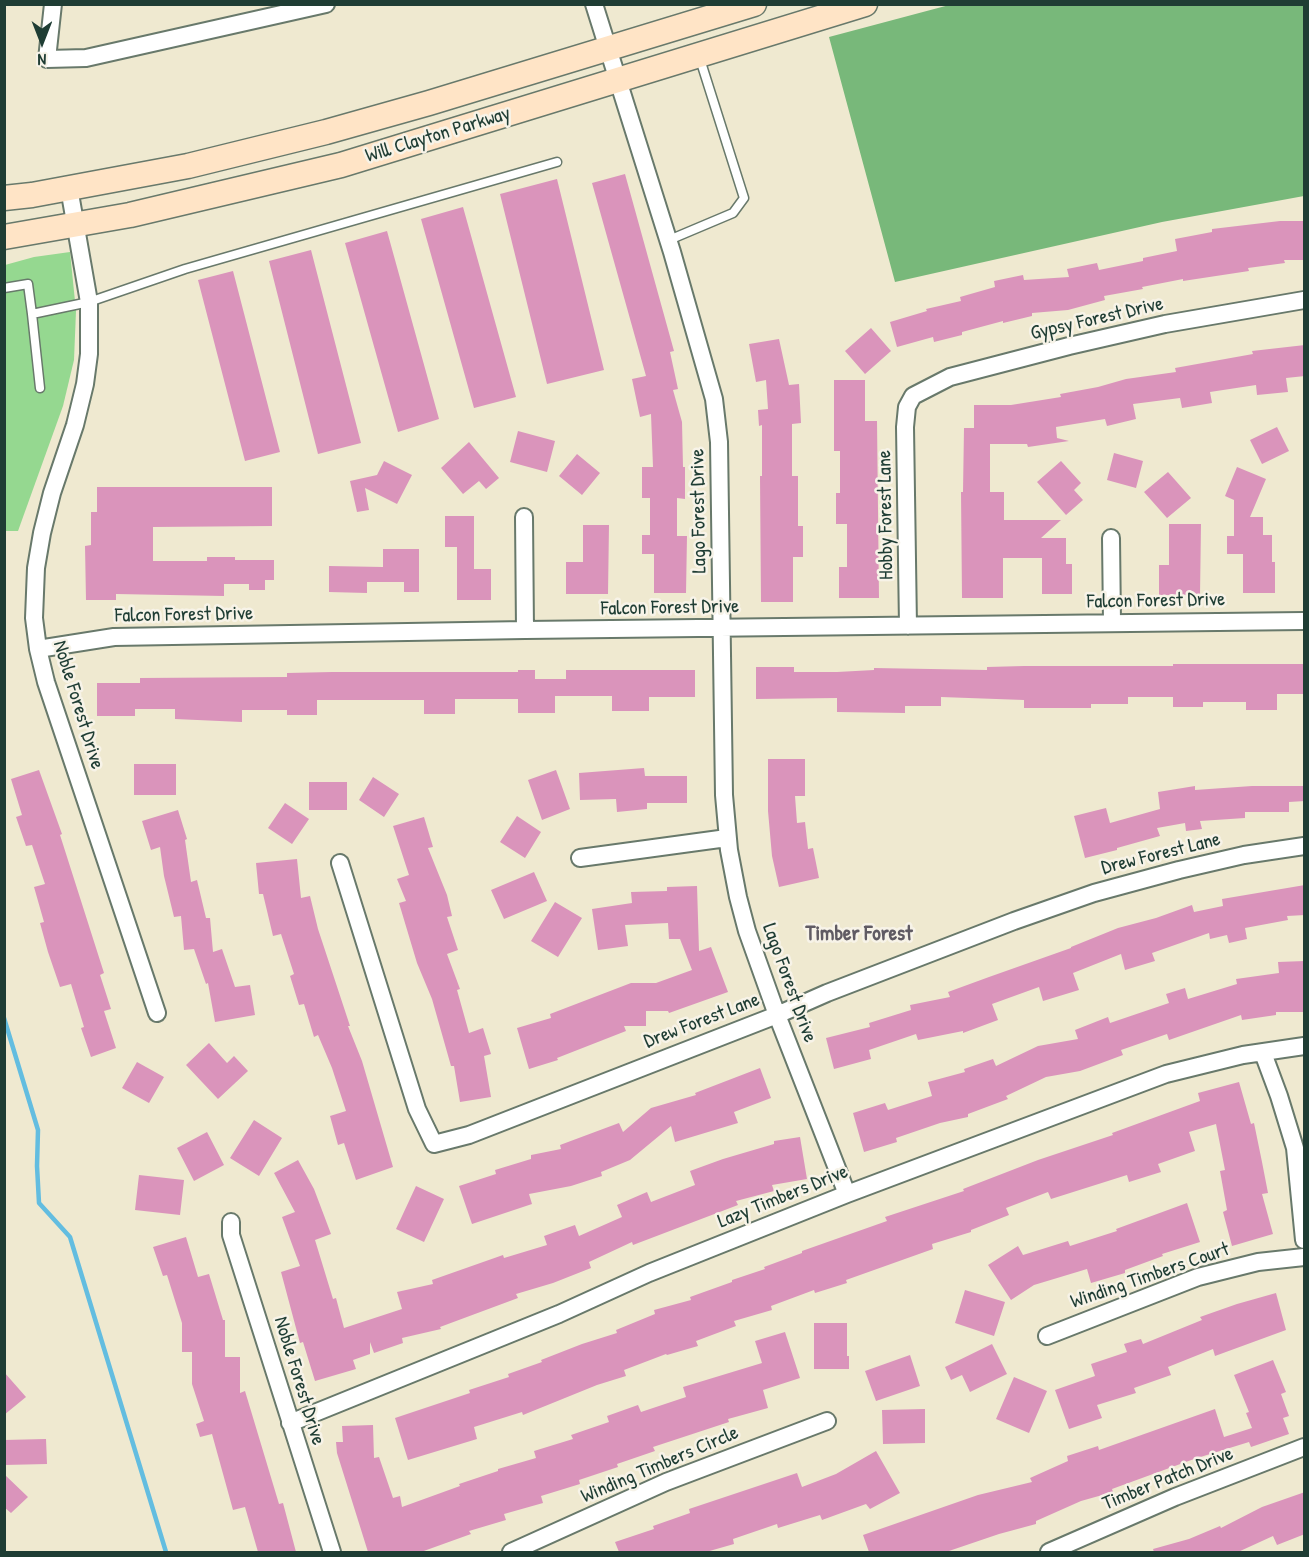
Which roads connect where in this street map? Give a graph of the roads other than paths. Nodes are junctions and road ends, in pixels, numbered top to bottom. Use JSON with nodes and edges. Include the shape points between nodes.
{"nodes":[{"id":1,"x":53,"y":4,"type":"edge"},
{"id":2,"x":326,"y":4,"type":"edge"},
{"id":3,"x":594,"y":4,"type":"edge"},
{"id":4,"x":754,"y":4,"type":"edge"},
{"id":5,"x":865,"y":4,"type":"edge"},
{"id":6,"x":608,"y":49,"type":"junction"},
{"id":7,"x":699,"y":56,"type":"junction"},
{"id":8,"x":618,"y":81,"type":"junction"},
{"id":9,"x":359,"y":122,"type":"junction"},
{"id":10,"x":370,"y":156,"type":"junction"},
{"id":11,"x":557,"y":162,"type":"dead end"},
{"id":12,"x":69,"y":188,"type":"junction"},
{"id":13,"x":4,"y":198,"type":"edge"},
{"id":14,"x":77,"y":225,"type":"junction"},
{"id":15,"x":4,"y":237,"type":"edge"},
{"id":16,"x":669,"y":240,"type":"junction"},
{"id":17,"x":4,"y":288,"type":"edge"},
{"id":18,"x":1305,"y":300,"type":"edge"},
{"id":19,"x":89,"y":302,"type":"junction"},
{"id":20,"x":32,"y":314,"type":"junction"},
{"id":21,"x":40,"y":388,"type":"dead end"},
{"id":22,"x":908,"y":404,"type":"joint"},
{"id":23,"x":524,"y":517,"type":"dead end"},
{"id":24,"x":1111,"y":538,"type":"dead end"},
{"id":25,"x":1305,"y":621,"type":"edge"},
{"id":26,"x":1112,"y":622,"type":"junction"},
{"id":27,"x":908,"y":626,"type":"junction"},
{"id":28,"x":722,"y":628,"type":"junction"},
{"id":29,"x":525,"y":630,"type":"junction"},
{"id":30,"x":38,"y":649,"type":"junction"},
{"id":31,"x":727,"y":838,"type":"junction"},
{"id":32,"x":1305,"y":846,"type":"edge"},
{"id":33,"x":580,"y":858,"type":"dead end"},
{"id":34,"x":340,"y":863,"type":"dead end"},
{"id":35,"x":157,"y":1013,"type":"dead end"},
{"id":36,"x":777,"y":1015,"type":"junction"},
{"id":37,"x":1305,"y":1046,"type":"edge"},
{"id":38,"x":1263,"y":1053,"type":"junction"},
{"id":39,"x":847,"y":1194,"type":"junction"},
{"id":40,"x":231,"y":1222,"type":"dead end"},
{"id":41,"x":1305,"y":1240,"type":"edge"},
{"id":42,"x":1305,"y":1257,"type":"edge"},
{"id":43,"x":1047,"y":1336,"type":"dead end"},
{"id":44,"x":827,"y":1421,"type":"dead end"},
{"id":45,"x":290,"y":1423,"type":"junction"},
{"id":46,"x":1305,"y":1447,"type":"edge"},
{"id":47,"x":332,"y":1552,"type":"edge"},
{"id":48,"x":511,"y":1552,"type":"edge"},
{"id":49,"x":1048,"y":1552,"type":"edge"}],
"edges":[{"from":1,"to":2,"type":"street","via":[[47,59],[86,58]]},
{"from":3,"to":6,"type":"street","name":"Lago Forest Drive"},
{"from":4,"to":6,"type":"main road","name":"Will Clayton Parkway"},
{"from":5,"to":7,"type":"main road","name":"Will Clayton Parkway"},
{"from":6,"to":8,"type":"street","name":"Lago Forest Drive"},
{"from":6,"to":9,"type":"main road","name":"Will Clayton Parkway"},
{"from":7,"to":8,"type":"main road","name":"Will Clayton Parkway"},
{"from":7,"to":16,"type":"lane","via":[[744,198],[733,213]]},
{"from":8,"to":10,"type":"main road","name":"Will Clayton Parkway"},
{"from":8,"to":16,"type":"street","name":"Lago Forest Drive"},
{"from":9,"to":10,"type":"main road"},
{"from":9,"to":12,"type":"main road","name":"Will Clayton Parkway","via":[[188,166]]},
{"from":10,"to":14,"type":"main road","name":"Will Clayton Parkway","via":[[190,202]]},
{"from":11,"to":19,"type":"lane","via":[[185,269]]},
{"from":12,"to":13,"type":"main road","name":"Will Clayton Parkway"},
{"from":12,"to":14,"type":"street","name":"Noble Forest Drive"},
{"from":14,"to":15,"type":"main road","name":"Will Clayton Parkway"},
{"from":14,"to":19,"type":"street","name":"Noble Forest Drive"},
{"from":16,"to":28,"type":"street","name":"Lago Forest Drive","via":[[714,399],[719,442]]},
{"from":17,"to":20,"type":"lane","via":[[28,284]]},
{"from":18,"to":22,"type":"street","name":"Gypsy Forest Drive","via":[[1165,324],[950,377],[913,396]]},
{"from":19,"to":20,"type":"lane"},
{"from":19,"to":30,"type":"street","name":"Noble Forest Drive","via":[[85,384],[52,493],[36,568],[34,618]]},
{"from":20,"to":21,"type":"lane"},
{"from":22,"to":27,"type":"street","name":"Hobby Forest Lane"},
{"from":23,"to":29,"type":"street"},
{"from":24,"to":26,"type":"street"},
{"from":25,"to":26,"type":"street","name":"Falcon Forest Drive"},
{"from":26,"to":27,"type":"street","name":"Falcon Forest Drive"},
{"from":27,"to":28,"type":"street","name":"Falcon Forest Drive"},
{"from":28,"to":29,"type":"street","name":"Falcon Forest Drive"},
{"from":28,"to":31,"type":"street","name":"Lago Forest Drive"},
{"from":29,"to":30,"type":"street","name":"Falcon Forest Drive","via":[[114,637]]},
{"from":30,"to":35,"type":"street","name":"Noble Forest Drive"},
{"from":31,"to":33,"type":"street"},
{"from":31,"to":36,"type":"street","name":"Lago Forest Drive","via":[[747,931]]},
{"from":32,"to":36,"type":"street","name":"Drew Forest Lane","via":[[1244,855],[1094,893]]},
{"from":34,"to":36,"type":"street","name":"Drew Forest Lane","via":[[417,1109],[434,1144],[469,1135]]},
{"from":36,"to":39,"type":"street","name":"Lago Forest Drive"},
{"from":37,"to":38,"type":"street","name":"Lazy Timbers Drive"},
{"from":38,"to":39,"type":"street","name":"Lazy Timbers Drive","via":[[1166,1074]]},
{"from":38,"to":41,"type":"street","via":[[1294,1148]]},
{"from":39,"to":45,"type":"street","name":"Lazy Timbers Drive"},
{"from":40,"to":45,"type":"street","name":"Noble Forest Drive","via":[[231,1235]]},
{"from":42,"to":43,"type":"street","name":"Winding Timbers Court","via":[[1258,1262],[1198,1277]]},
{"from":44,"to":48,"type":"street","name":"Winding Timbers Circle","via":[[666,1482]]},
{"from":45,"to":47,"type":"street","name":"Noble Forest Drive"},
{"from":46,"to":49,"type":"street","name":"Timber Patch Drive"}]}
